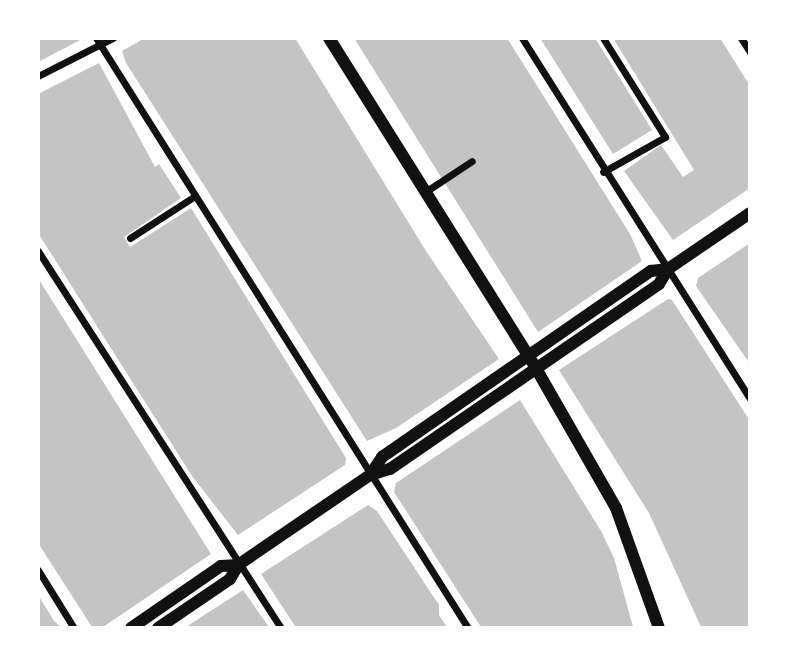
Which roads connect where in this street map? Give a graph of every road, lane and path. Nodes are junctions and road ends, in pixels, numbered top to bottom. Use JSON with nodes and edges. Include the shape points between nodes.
{"nodes":[{"id":1,"x":113,"y":38,"type":"edge"},
{"id":2,"x":329,"y":38,"type":"edge"},
{"id":3,"x":522,"y":38,"type":"edge"},
{"id":4,"x":603,"y":38,"type":"edge"},
{"id":5,"x":741,"y":38,"type":"edge"},
{"id":6,"x":98,"y":42,"type":"edge"},
{"id":7,"x":750,"y":52,"type":"edge"},
{"id":8,"x":38,"y":76,"type":"edge"},
{"id":9,"x":472,"y":161,"type":"dead end"},
{"id":10,"x":603,"y":172,"type":"junction"},
{"id":11,"x":425,"y":192,"type":"junction"},
{"id":12,"x":195,"y":196,"type":"junction"},
{"id":13,"x":750,"y":213,"type":"edge"},
{"id":14,"x":130,"y":239,"type":"dead end"},
{"id":15,"x":38,"y":251,"type":"edge"},
{"id":16,"x":668,"y":269,"type":"junction"},
{"id":17,"x":528,"y":357,"type":"junction"},
{"id":18,"x":537,"y":370,"type":"junction"},
{"id":19,"x":750,"y":398,"type":"edge"},
{"id":20,"x":370,"y":475,"type":"junction"},
{"id":21,"x":238,"y":565,"type":"junction"},
{"id":22,"x":38,"y":570,"type":"edge"},
{"id":23,"x":75,"y":628,"type":"edge"},
{"id":24,"x":131,"y":628,"type":"edge"},
{"id":25,"x":158,"y":628,"type":"edge"},
{"id":26,"x":281,"y":628,"type":"edge"},
{"id":27,"x":468,"y":628,"type":"edge"},
{"id":28,"x":659,"y":628,"type":"edge"}],
"edges":[{"from":1,"to":6,"type":"street"},
{"from":2,"to":11,"type":"main road"},
{"from":3,"to":10,"type":"street"},
{"from":4,"to":10,"type":"street","via":[[665,137]]},
{"from":5,"to":7,"type":"street"},
{"from":6,"to":8,"type":"street"},
{"from":6,"to":12,"type":"street"},
{"from":9,"to":11,"type":"street"},
{"from":10,"to":16,"type":"street"},
{"from":11,"to":17,"type":"main road"},
{"from":12,"to":14,"type":"street"},
{"from":12,"to":20,"type":"street"},
{"from":13,"to":16,"type":"main road"},
{"from":15,"to":21,"type":"street"},
{"from":16,"to":17,"type":"main road","via":[[651,271]]},
{"from":16,"to":18,"type":"main road","via":[[659,284]]},
{"from":16,"to":19,"type":"street"},
{"from":17,"to":18,"type":"main road"},
{"from":17,"to":20,"type":"main road","via":[[382,457]]},
{"from":18,"to":20,"type":"main road","via":[[390,470]]},
{"from":18,"to":28,"type":"main road","via":[[616,508]]},
{"from":20,"to":21,"type":"main road"},
{"from":20,"to":27,"type":"street"},
{"from":21,"to":24,"type":"main road","via":[[220,566]]},
{"from":21,"to":25,"type":"main road","via":[[230,579]]},
{"from":21,"to":26,"type":"street"},
{"from":22,"to":23,"type":"street"}]}
